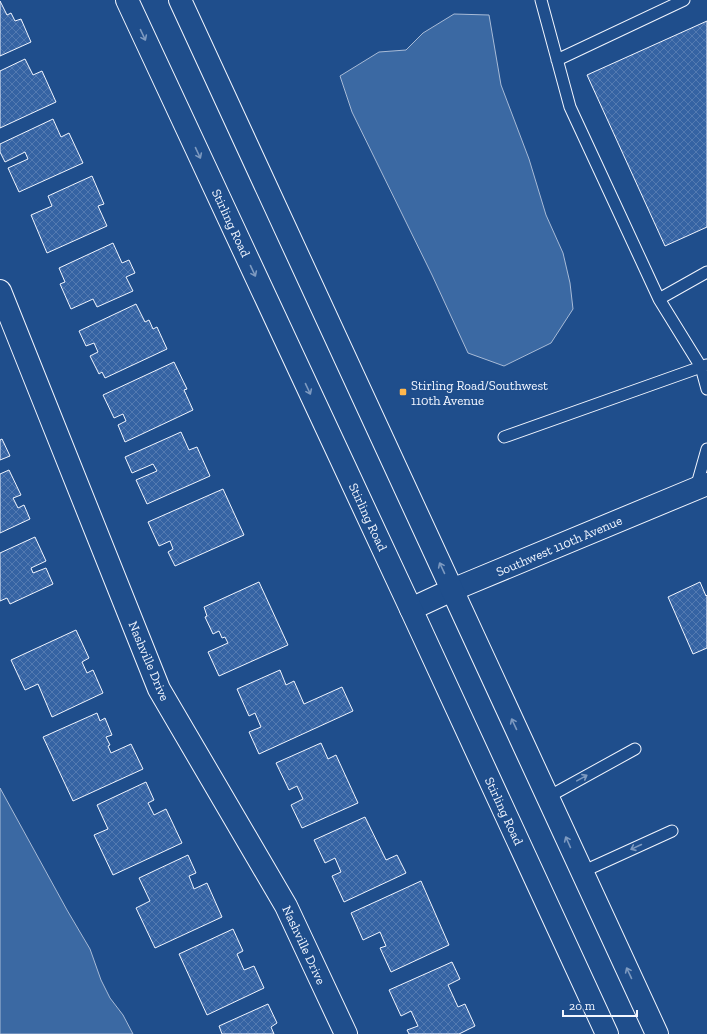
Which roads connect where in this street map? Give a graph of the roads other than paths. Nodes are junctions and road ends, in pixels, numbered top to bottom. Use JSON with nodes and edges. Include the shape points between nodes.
{"nodes":[{"id":1,"x":127,"y":0,"type":"edge"},
{"id":2,"x":180,"y":0,"type":"edge"},
{"id":3,"x":541,"y":0,"type":"edge"},
{"id":4,"x":684,"y":0,"type":"edge"},
{"id":5,"x":557,"y":60,"type":"junction"},
{"id":6,"x":707,"y":272,"type":"edge"},
{"id":7,"x":0,"y":291,"type":"edge"},
{"id":8,"x":659,"y":299,"type":"junction"},
{"id":9,"x":704,"y":366,"type":"edge"},
{"id":10,"x":707,"y":389,"type":"edge"},
{"id":11,"x":504,"y":437,"type":"dead end"},
{"id":12,"x":707,"y":450,"type":"edge"},
{"id":13,"x":702,"y":486,"type":"edge"},
{"id":14,"x":452,"y":590,"type":"junction"},
{"id":15,"x":411,"y":609,"type":"junction"},
{"id":16,"x":635,"y":749,"type":"dead end"},
{"id":17,"x":548,"y":797,"type":"junction"},
{"id":18,"x":672,"y":831,"type":"dead end"},
{"id":19,"x":582,"y":872,"type":"junction"},
{"id":20,"x":346,"y":1034,"type":"edge"},
{"id":21,"x":606,"y":1034,"type":"edge"},
{"id":22,"x":657,"y":1034,"type":"edge"}],
"edges":[{"from":1,"to":15,"type":"main road","name":"Stirling Road","one_way":true},
{"from":14,"to":2,"type":"main road","one_way":true},
{"from":3,"to":5,"type":"lane"},
{"from":4,"to":5,"type":"lane"},
{"from":5,"to":8,"type":"lane","via":[[570,107]]},
{"from":6,"to":8,"type":"lane"},
{"from":7,"to":20,"type":"main road","name":"Nashville Drive","via":[[159,689],[286,906]]},
{"from":8,"to":9,"type":"lane"},
{"from":9,"to":10,"type":"lane"},
{"from":9,"to":11,"type":"lane"},
{"from":12,"to":13,"type":"lane"},
{"from":13,"to":14,"type":"main road","name":"Southwest 110th Avenue"},
{"from":14,"to":15,"type":"main road","name":"Southwest 110th Avenue"},
{"from":17,"to":14,"type":"main road","one_way":true},
{"from":15,"to":21,"type":"main road","name":"Stirling Road"},
{"from":17,"to":16,"type":"lane","one_way":true},
{"from":19,"to":17,"type":"main road","one_way":true},
{"from":18,"to":19,"type":"lane","one_way":true},
{"from":22,"to":19,"type":"main road","one_way":true}]}
